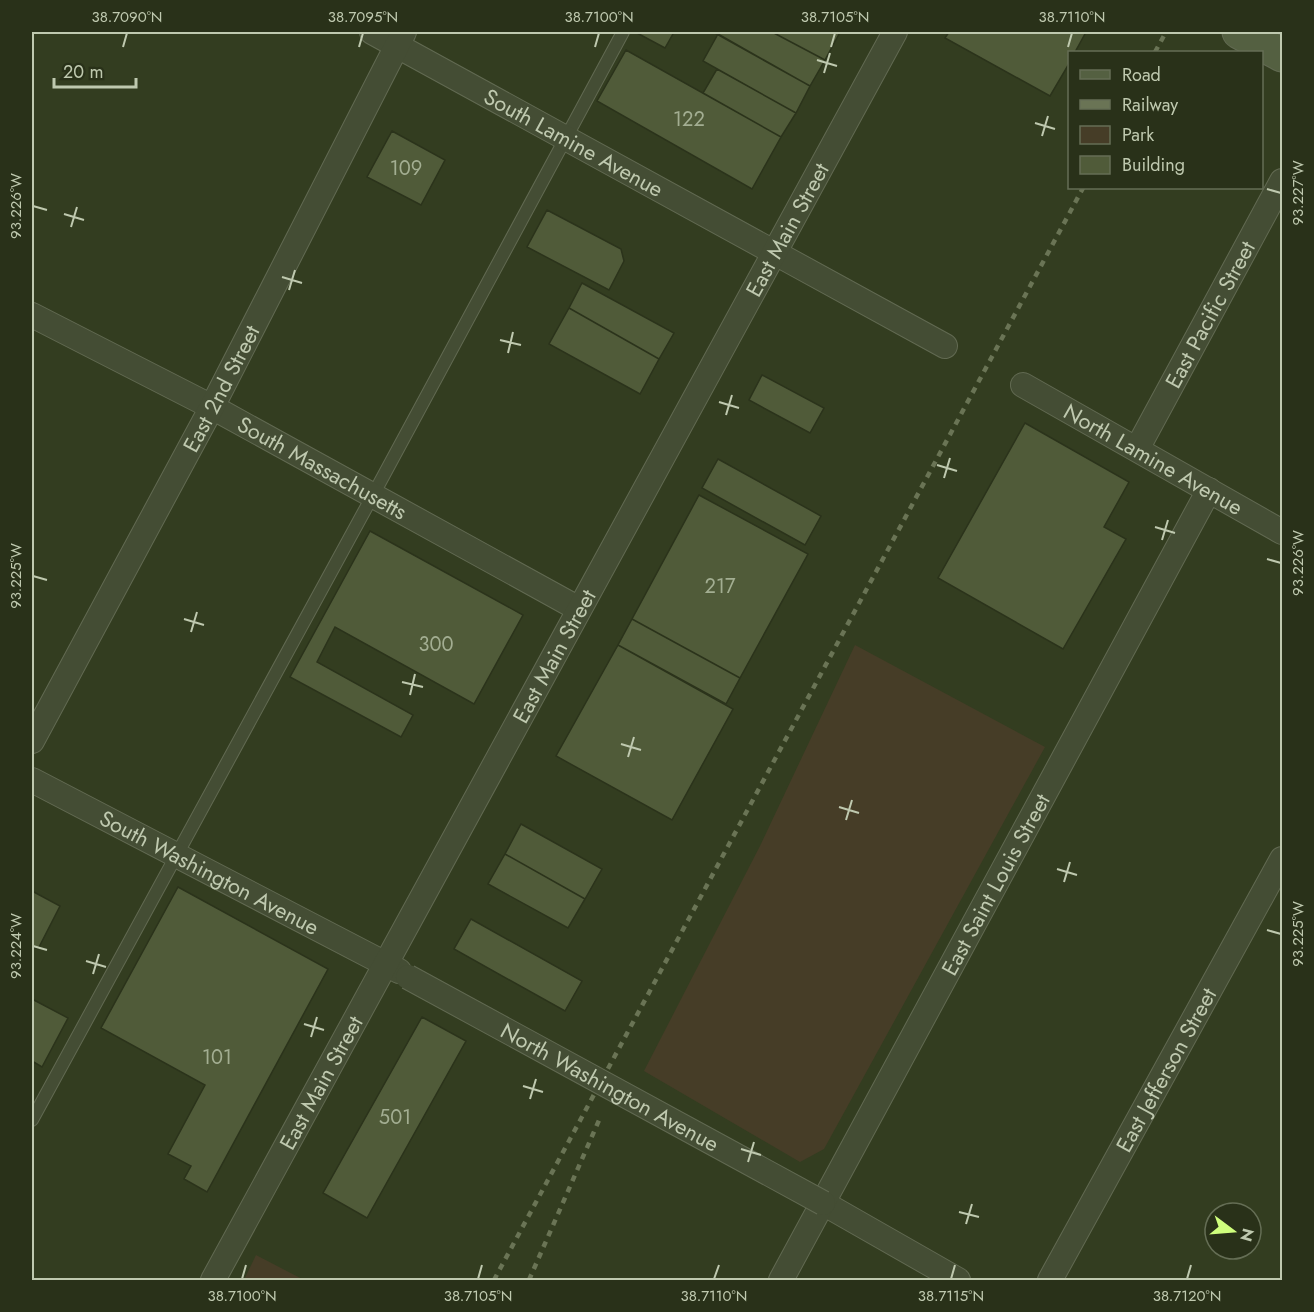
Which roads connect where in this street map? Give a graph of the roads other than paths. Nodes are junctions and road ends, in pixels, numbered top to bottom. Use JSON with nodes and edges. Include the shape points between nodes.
{"nodes":[{"id":1,"x":372,"y":32,"type":"edge"},
{"id":2,"x":623,"y":32,"type":"edge"},
{"id":3,"x":895,"y":32,"type":"edge"},
{"id":4,"x":1239,"y":32,"type":"edge"},
{"id":5,"x":400,"y":38,"type":"edge"},
{"id":6,"x":1282,"y":55,"type":"edge"},
{"id":7,"x":566,"y":137,"type":"junction"},
{"id":8,"x":1282,"y":181,"type":"edge"},
{"id":9,"x":774,"y":253,"type":"junction"},
{"id":10,"x":32,"y":315,"type":"edge"},
{"id":11,"x":945,"y":346,"type":"dead end"},
{"id":12,"x":1023,"y":385,"type":"dead end"},
{"id":13,"x":212,"y":407,"type":"junction"},
{"id":14,"x":1137,"y":449,"type":"junction"},
{"id":15,"x":1209,"y":490,"type":"junction"},
{"id":16,"x":372,"y":497,"type":"junction"},
{"id":17,"x":1282,"y":532,"type":"edge"},
{"id":18,"x":579,"y":609,"type":"junction"},
{"id":19,"x":32,"y":741,"type":"edge"},
{"id":20,"x":32,"y":780,"type":"edge"},
{"id":21,"x":176,"y":854,"type":"junction"},
{"id":22,"x":1282,"y":859,"type":"edge"},
{"id":23,"x":386,"y":963,"type":"junction"},
{"id":24,"x":32,"y":1120,"type":"edge"},
{"id":25,"x":823,"y":1203,"type":"junction"},
{"id":26,"x":213,"y":1281,"type":"edge"},
{"id":27,"x":781,"y":1281,"type":"edge"},
{"id":28,"x":958,"y":1281,"type":"edge"},
{"id":29,"x":1050,"y":1281,"type":"edge"}],
"edges":[{"from":1,"to":5,"type":"street","name":"South Lamine Avenue"},
{"from":2,"to":7,"type":"lane"},
{"from":3,"to":9,"type":"street","name":"East Main Street"},
{"from":4,"to":6,"type":"main road"},
{"from":5,"to":7,"type":"street","name":"South Lamine Avenue"},
{"from":5,"to":13,"type":"street","name":"East 2nd Street"},
{"from":7,"to":9,"type":"street","name":"South Lamine Avenue"},
{"from":7,"to":16,"type":"lane"},
{"from":8,"to":14,"type":"street","name":"East Pacific Street"},
{"from":9,"to":11,"type":"street"},
{"from":9,"to":18,"type":"street","name":"East Main Street"},
{"from":10,"to":13,"type":"street","name":"South Massachusetts"},
{"from":12,"to":14,"type":"street","name":"North Lamine Avenue"},
{"from":13,"to":16,"type":"street","name":"South Massachusetts"},
{"from":13,"to":19,"type":"street","name":"East 2nd Street"},
{"from":14,"to":15,"type":"street","name":"North Lamine Avenue"},
{"from":15,"to":17,"type":"street","name":"North Lamine Avenue"},
{"from":15,"to":25,"type":"street","name":"East Saint Louis Street"},
{"from":16,"to":18,"type":"street","name":"South Massachusetts"},
{"from":16,"to":21,"type":"lane"},
{"from":18,"to":23,"type":"street","name":"East Main Street"},
{"from":20,"to":21,"type":"street","name":"South Washington Avenue"},
{"from":21,"to":23,"type":"street","name":"South Washington Avenue"},
{"from":21,"to":24,"type":"lane"},
{"from":22,"to":29,"type":"street","name":"East Jefferson Street"},
{"from":23,"to":25,"type":"street","name":"North Washington Avenue","bridge":true},
{"from":23,"to":26,"type":"street","name":"East Main Street"},
{"from":25,"to":27,"type":"street","name":"East Saint Louis Street"},
{"from":25,"to":28,"type":"street","name":"North Washington Avenue"}]}
